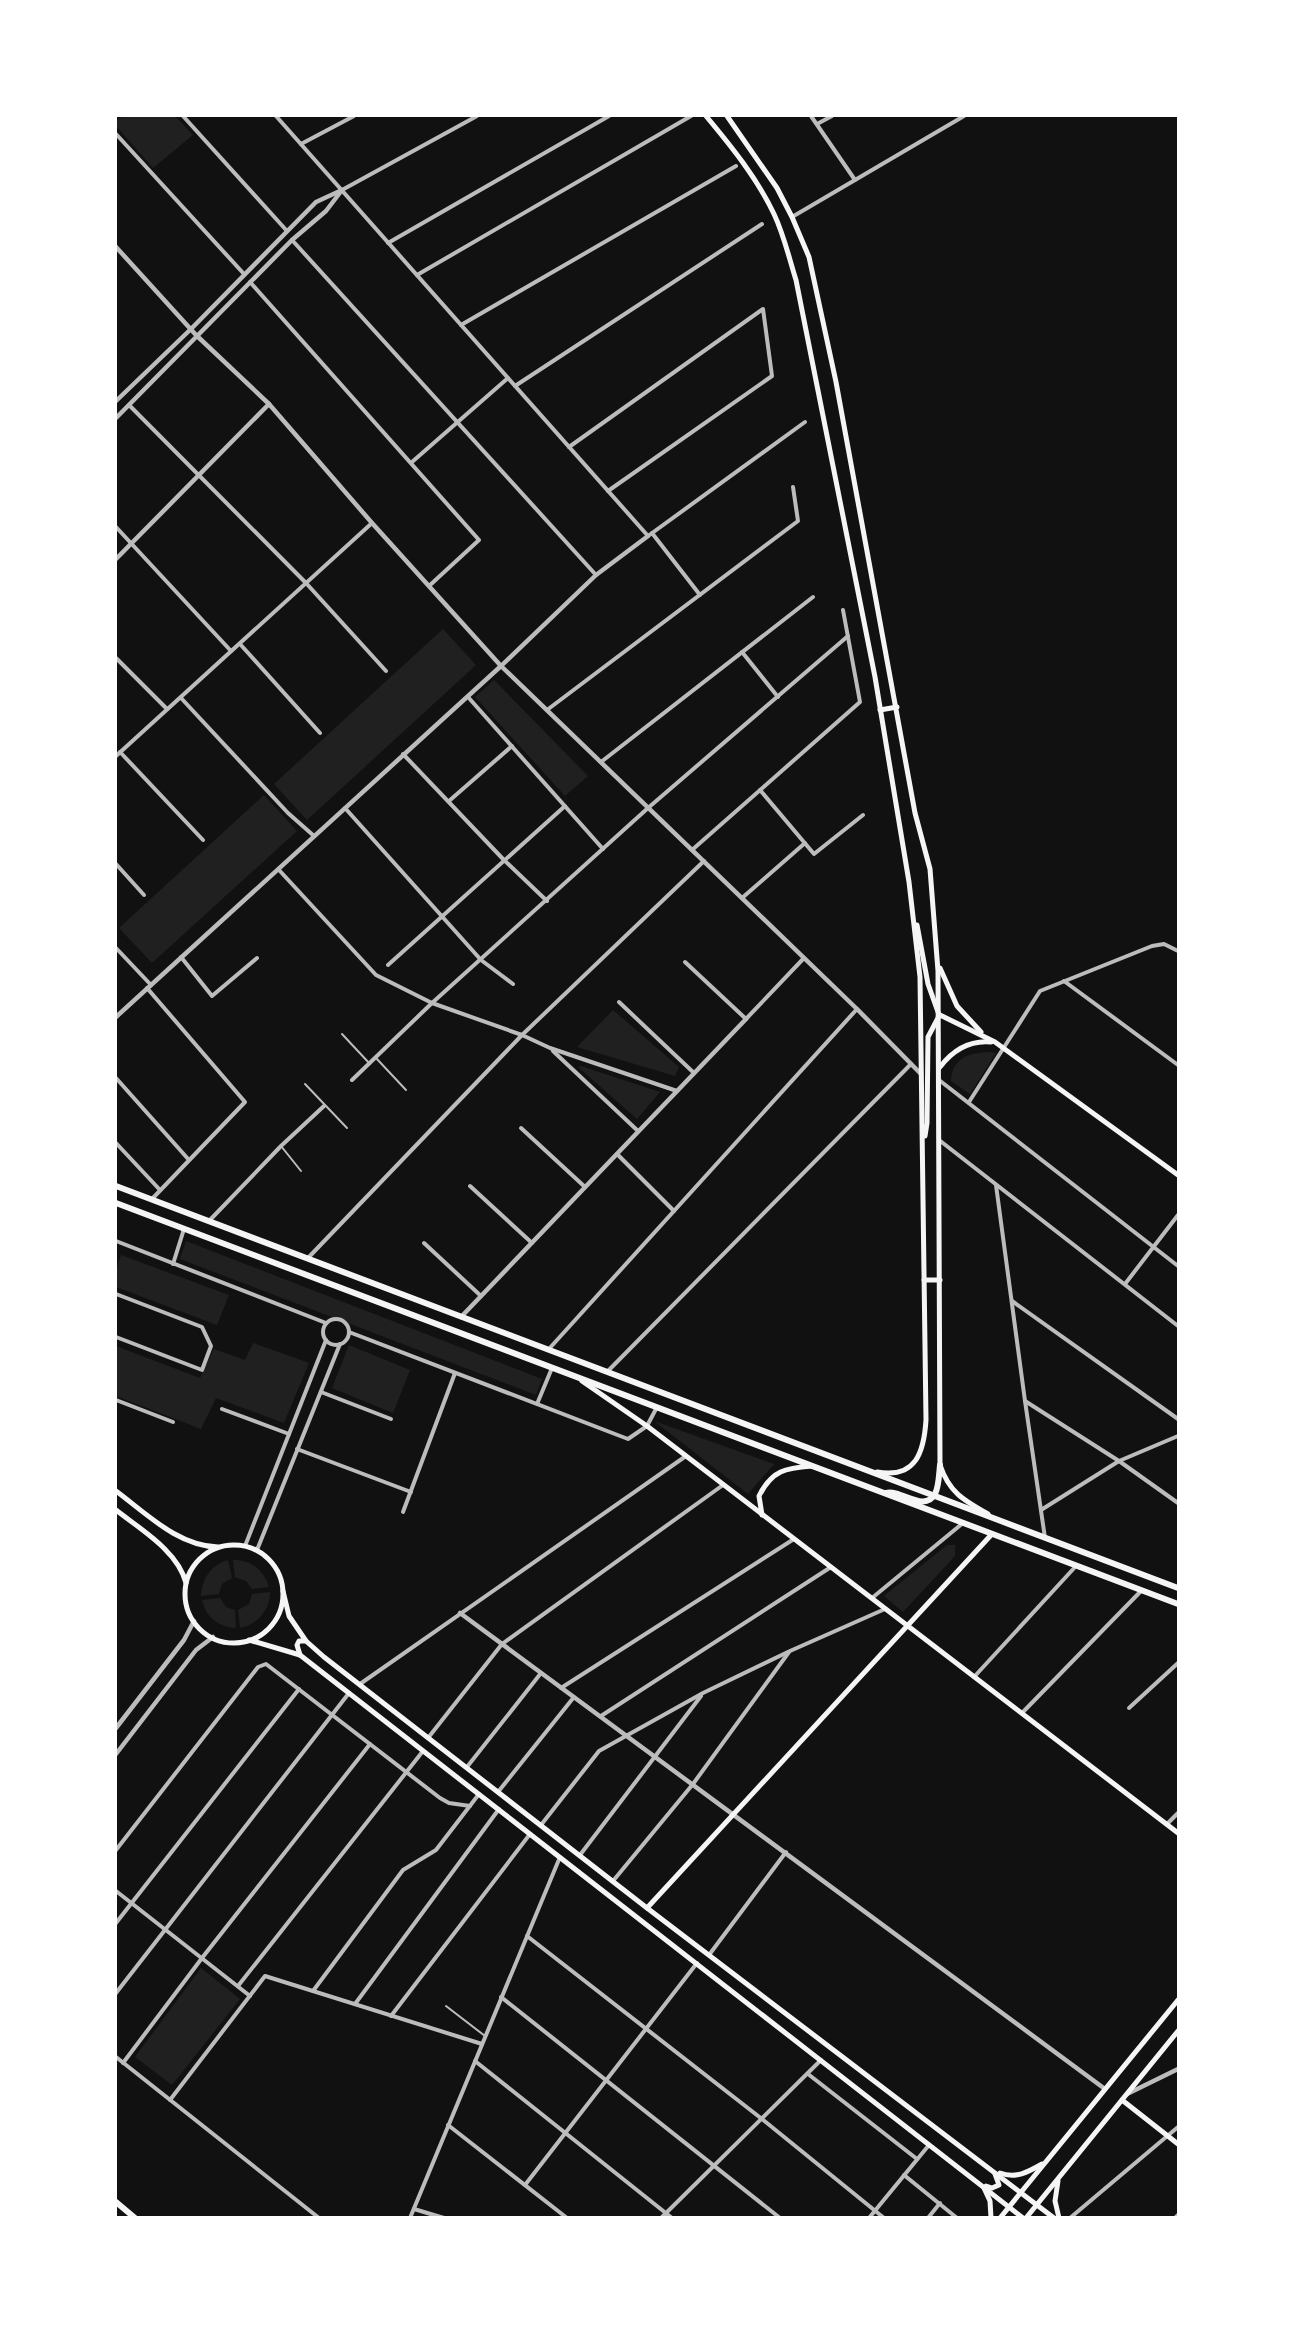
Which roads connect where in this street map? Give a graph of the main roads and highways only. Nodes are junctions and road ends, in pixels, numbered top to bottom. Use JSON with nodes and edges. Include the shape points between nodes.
{"nodes":[{"id":1,"x":706,"y":116,"type":"edge"},
{"id":2,"x":727,"y":116,"type":"edge"},
{"id":3,"x":897,"y":707,"type":"junction"},
{"id":4,"x":880,"y":710,"type":"junction"},
{"id":5,"x":909,"y":882,"type":"junction"},
{"id":6,"x":937,"y":961,"type":"junction"},
{"id":7,"x":940,"y":1015,"type":"junction"},
{"id":8,"x":995,"y":1042,"type":"junction"},
{"id":9,"x":939,"y":1068,"type":"junction"},
{"id":10,"x":922,"y":1148,"type":"junction"},
{"id":11,"x":1179,"y":1175,"type":"edge"},
{"id":12,"x":116,"y":1186,"type":"edge"},
{"id":13,"x":116,"y":1203,"type":"edge"},
{"id":14,"x":353,"y":1276,"type":"junction"},
{"id":15,"x":924,"y":1280,"type":"junction"},
{"id":16,"x":940,"y":1280,"type":"junction"},
{"id":17,"x":348,"y":1291,"type":"junction"},
{"id":18,"x":578,"y":1378,"type":"junction"},
{"id":19,"x":926,"y":1420,"type":"junction"},
{"id":20,"x":940,"y":1420,"type":"junction"},
{"id":21,"x":940,"y":1465,"type":"junction"},
{"id":22,"x":813,"y":1466,"type":"junction"},
{"id":23,"x":863,"y":1470,"type":"junction"},
{"id":24,"x":116,"y":1491,"type":"edge"},
{"id":25,"x":885,"y":1493,"type":"junction"},
{"id":26,"x":934,"y":1496,"type":"junction"},
{"id":27,"x":116,"y":1510,"type":"edge"},
{"id":28,"x":762,"y":1515,"type":"junction"},
{"id":29,"x":1008,"y":1524,"type":"junction"},
{"id":30,"x":992,"y":1534,"type":"junction"},
{"id":31,"x":219,"y":1547,"type":"junction"},
{"id":32,"x":186,"y":1584,"type":"junction"},
{"id":33,"x":1179,"y":1588,"type":"edge"},
{"id":34,"x":283,"y":1591,"type":"junction"},
{"id":35,"x":1179,"y":1604,"type":"edge"},
{"id":36,"x":908,"y":1626,"type":"junction"},
{"id":37,"x":249,"y":1640,"type":"junction"},
{"id":38,"x":306,"y":1641,"type":"junction"},
{"id":39,"x":300,"y":1655,"type":"junction"},
{"id":40,"x":1179,"y":1833,"type":"edge"},
{"id":41,"x":647,"y":1908,"type":"junction"},
{"id":42,"x":748,"y":1984,"type":"junction"},
{"id":43,"x":739,"y":1996,"type":"junction"},
{"id":44,"x":1179,"y":2001,"type":"edge"},
{"id":45,"x":1179,"y":2031,"type":"edge"},
{"id":46,"x":1122,"y":2100,"type":"junction"},
{"id":47,"x":1179,"y":2144,"type":"edge"},
{"id":48,"x":1046,"y":2162,"type":"junction"},
{"id":49,"x":992,"y":2170,"type":"junction"},
{"id":50,"x":1058,"y":2179,"type":"junction"},
{"id":51,"x":982,"y":2185,"type":"junction"},
{"id":52,"x":1021,"y":2192,"type":"junction"},
{"id":53,"x":116,"y":2202,"type":"edge"},
{"id":54,"x":1037,"y":2205,"type":"junction"},
{"id":55,"x":1009,"y":2206,"type":"junction"},
{"id":56,"x":135,"y":2217,"type":"edge"},
{"id":57,"x":991,"y":2217,"type":"edge"},
{"id":58,"x":1000,"y":2217,"type":"edge"},
{"id":59,"x":1025,"y":2217,"type":"edge"},
{"id":60,"x":1054,"y":2217,"type":"edge"},
{"id":61,"x":1059,"y":2217,"type":"edge"}],
"edges":[{"from":1,"to":4,"type":"main road","via":[[766,199],[786,246],[803,313]]},
{"from":2,"to":3,"type":"main road","via":[[759,160],[792,217],[809,257]]},
{"from":3,"to":4,"type":"main road"},
{"from":3,"to":6,"type":"main road","via":[[915,813],[930,869]]},
{"from":4,"to":5,"type":"main road"},
{"from":5,"to":7,"type":"main road","via":[[928,984]]},
{"from":5,"to":10,"type":"main road","via":[[920,977]]},
{"from":6,"to":7,"type":"main road"},
{"from":6,"to":8,"type":"main road","via":[[957,1006],[974,1027]]},
{"from":7,"to":8,"type":"main road"},
{"from":7,"to":9,"type":"main road"},
{"from":7,"to":10,"type":"main road","via":[[928,1036],[927,1124]]},
{"from":8,"to":9,"type":"main road","via":[[962,1047]]},
{"from":8,"to":11,"type":"main road"},
{"from":9,"to":16,"type":"main road"},
{"from":10,"to":15,"type":"main road"},
{"from":12,"to":14,"type":"main road"},
{"from":13,"to":17,"type":"main road"},
{"from":14,"to":17,"type":"main road"},
{"from":14,"to":23,"type":"main road"},
{"from":15,"to":16,"type":"main road"},
{"from":15,"to":19,"type":"main road"},
{"from":16,"to":20,"type":"main road"},
{"from":17,"to":18,"type":"main road"},
{"from":18,"to":22,"type":"main road"},
{"from":18,"to":28,"type":"main road"},
{"from":19,"to":20,"type":"main road"},
{"from":19,"to":23,"type":"main road","via":[[925,1442],[915,1462],[896,1473]]},
{"from":20,"to":21,"type":"main road"},
{"from":21,"to":26,"type":"main road"},
{"from":21,"to":29,"type":"main road","via":[[954,1492]]},
{"from":22,"to":25,"type":"main road"},
{"from":22,"to":28,"type":"main road","via":[[786,1468],[770,1480],[759,1496]]},
{"from":23,"to":26,"type":"main road"},
{"from":24,"to":31,"type":"main road","via":[[186,1541],[201,1547]]},
{"from":25,"to":26,"type":"main road","via":[[921,1502]]},
{"from":25,"to":30,"type":"main road"},
{"from":26,"to":29,"type":"main road"},
{"from":27,"to":32,"type":"main road","via":[[156,1541],[183,1572]]},
{"from":28,"to":36,"type":"main road"},
{"from":29,"to":33,"type":"main road"},
{"from":30,"to":35,"type":"main road"},
{"from":30,"to":36,"type":"main road"},
{"from":31,"to":32,"type":"main road","via":[[198,1561]]},
{"from":31,"to":34,"type":"main road","via":[[245,1546],[257,1550],[275,1567]]},
{"from":32,"to":37,"type":"main road","via":[[188,1610],[202,1630],[225,1641]]},
{"from":34,"to":37,"type":"main road","via":[[275,1621],[261,1635]]},
{"from":34,"to":38,"type":"main road","via":[[289,1616]]},
{"from":36,"to":40,"type":"main road"},
{"from":36,"to":41,"type":"main road"},
{"from":37,"to":39,"type":"main road"},
{"from":38,"to":39,"type":"main road","via":[[299,1641]]},
{"from":38,"to":41,"type":"main road"},
{"from":39,"to":43,"type":"main road"},
{"from":41,"to":42,"type":"main road"},
{"from":42,"to":43,"type":"main road"},
{"from":42,"to":49,"type":"main road"},
{"from":43,"to":51,"type":"main road"},
{"from":44,"to":48,"type":"main road"},
{"from":45,"to":46,"type":"main road"},
{"from":46,"to":47,"type":"main road"},
{"from":46,"to":50,"type":"main road"},
{"from":48,"to":49,"type":"main road","via":[[1014,2176]]},
{"from":48,"to":52,"type":"main road"},
{"from":49,"to":51,"type":"main road","via":[[999,2185]]},
{"from":49,"to":52,"type":"main road"},
{"from":50,"to":54,"type":"main road"},
{"from":50,"to":61,"type":"main road","via":[[1054,2194]]},
{"from":51,"to":55,"type":"main road"},
{"from":51,"to":57,"type":"main road","via":[[990,2201]]},
{"from":52,"to":54,"type":"main road"},
{"from":52,"to":55,"type":"main road"},
{"from":53,"to":56,"type":"main road"},
{"from":54,"to":59,"type":"main road"},
{"from":54,"to":60,"type":"main road"},
{"from":55,"to":58,"type":"main road"},
{"from":55,"to":59,"type":"main road"}]}
